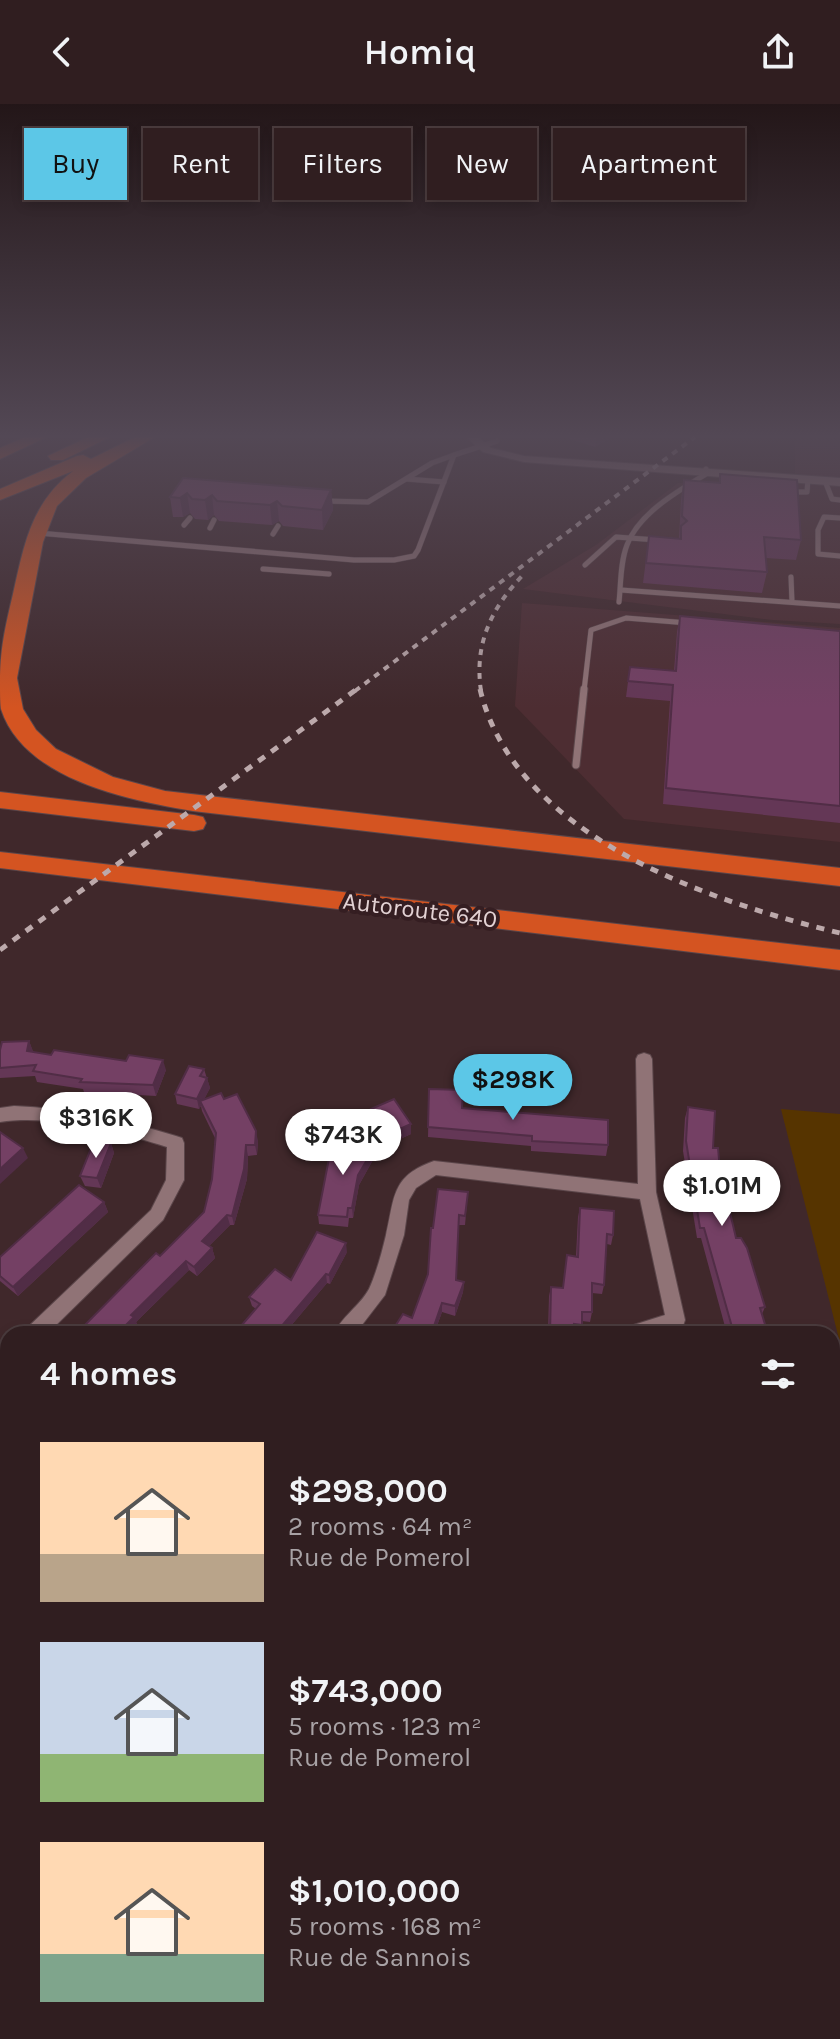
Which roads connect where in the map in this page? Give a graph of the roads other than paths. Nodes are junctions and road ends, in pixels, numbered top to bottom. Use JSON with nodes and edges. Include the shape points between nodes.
{"nodes":[{"id":1,"x":40,"y":527,"type":"edge"},
{"id":2,"x":277,"y":527,"type":"edge"},
{"id":3,"x":427,"y":527,"type":"edge"},
{"id":4,"x":642,"y":527,"type":"edge"},
{"id":5,"x":819,"y":527,"type":"edge"},
{"id":6,"x":38,"y":533,"type":"junction"},
{"id":7,"x":273,"y":534,"type":"dead end"},
{"id":8,"x":631,"y":538,"type":"junction"},
{"id":9,"x":662,"y":540,"type":"edge"},
{"id":10,"x":840,"y":556,"type":"edge"},
{"id":11,"x":585,"y":565,"type":"dead end"},
{"id":12,"x":263,"y":569,"type":"dead end"},
{"id":13,"x":329,"y":574,"type":"dead end"},
{"id":14,"x":791,"y":577,"type":"dead end"},
{"id":15,"x":621,"y":590,"type":"junction"},
{"id":16,"x":619,"y":602,"type":"dead end"},
{"id":17,"x":792,"y":602,"type":"junction"},
{"id":18,"x":840,"y":606,"type":"edge"},
{"id":19,"x":702,"y":625,"type":"edge"},
{"id":20,"x":576,"y":765,"type":"dead end"},
{"id":21,"x":0,"y":800,"type":"edge"},
{"id":22,"x":0,"y":862,"type":"edge"},
{"id":23,"x":840,"y":877,"type":"edge"},
{"id":24,"x":840,"y":896,"type":"edge"},
{"id":25,"x":840,"y":960,"type":"edge"},
{"id":26,"x":644,"y":1059,"type":"dead end"},
{"id":27,"x":0,"y":1115,"type":"edge"},
{"id":28,"x":647,"y":1192,"type":"junction"},
{"id":29,"x":42,"y":1326,"type":"edge"},
{"id":30,"x":350,"y":1326,"type":"edge"},
{"id":31,"x":678,"y":1326,"type":"edge"}],
"edges":[{"from":1,"to":6,"type":"highway"},
{"from":2,"to":7,"type":"lane"},
{"from":3,"to":6,"type":"lane","via":[[413,557],[390,562]]},
{"from":4,"to":8,"type":"lane"},
{"from":5,"to":10,"type":"lane","via":[[818,554]]},
{"from":6,"to":23,"type":"highway","via":[[8,661],[8,694],[18,719],[38,744],[94,780],[193,803]]},
{"from":8,"to":9,"type":"lane"},
{"from":8,"to":11,"type":"lane","via":[[616,537]]},
{"from":8,"to":15,"type":"lane"},
{"from":12,"to":13,"type":"lane"},
{"from":14,"to":17,"type":"lane"},
{"from":15,"to":16,"type":"lane"},
{"from":15,"to":17,"type":"lane"},
{"from":17,"to":18,"type":"lane"},
{"from":19,"to":20,"type":"lane","via":[[626,618],[591,630]]},
{"from":21,"to":24,"type":"highway"},
{"from":22,"to":25,"type":"highway","name":"Autoroute 640"},
{"from":26,"to":28,"type":"street"},
{"from":27,"to":29,"type":"street","via":[[82,1121],[176,1143],[175,1180],[157,1215]]},
{"from":28,"to":30,"type":"street","via":[[434,1168],[410,1183],[400,1199],[376,1295]]},
{"from":28,"to":31,"type":"street"}]}
